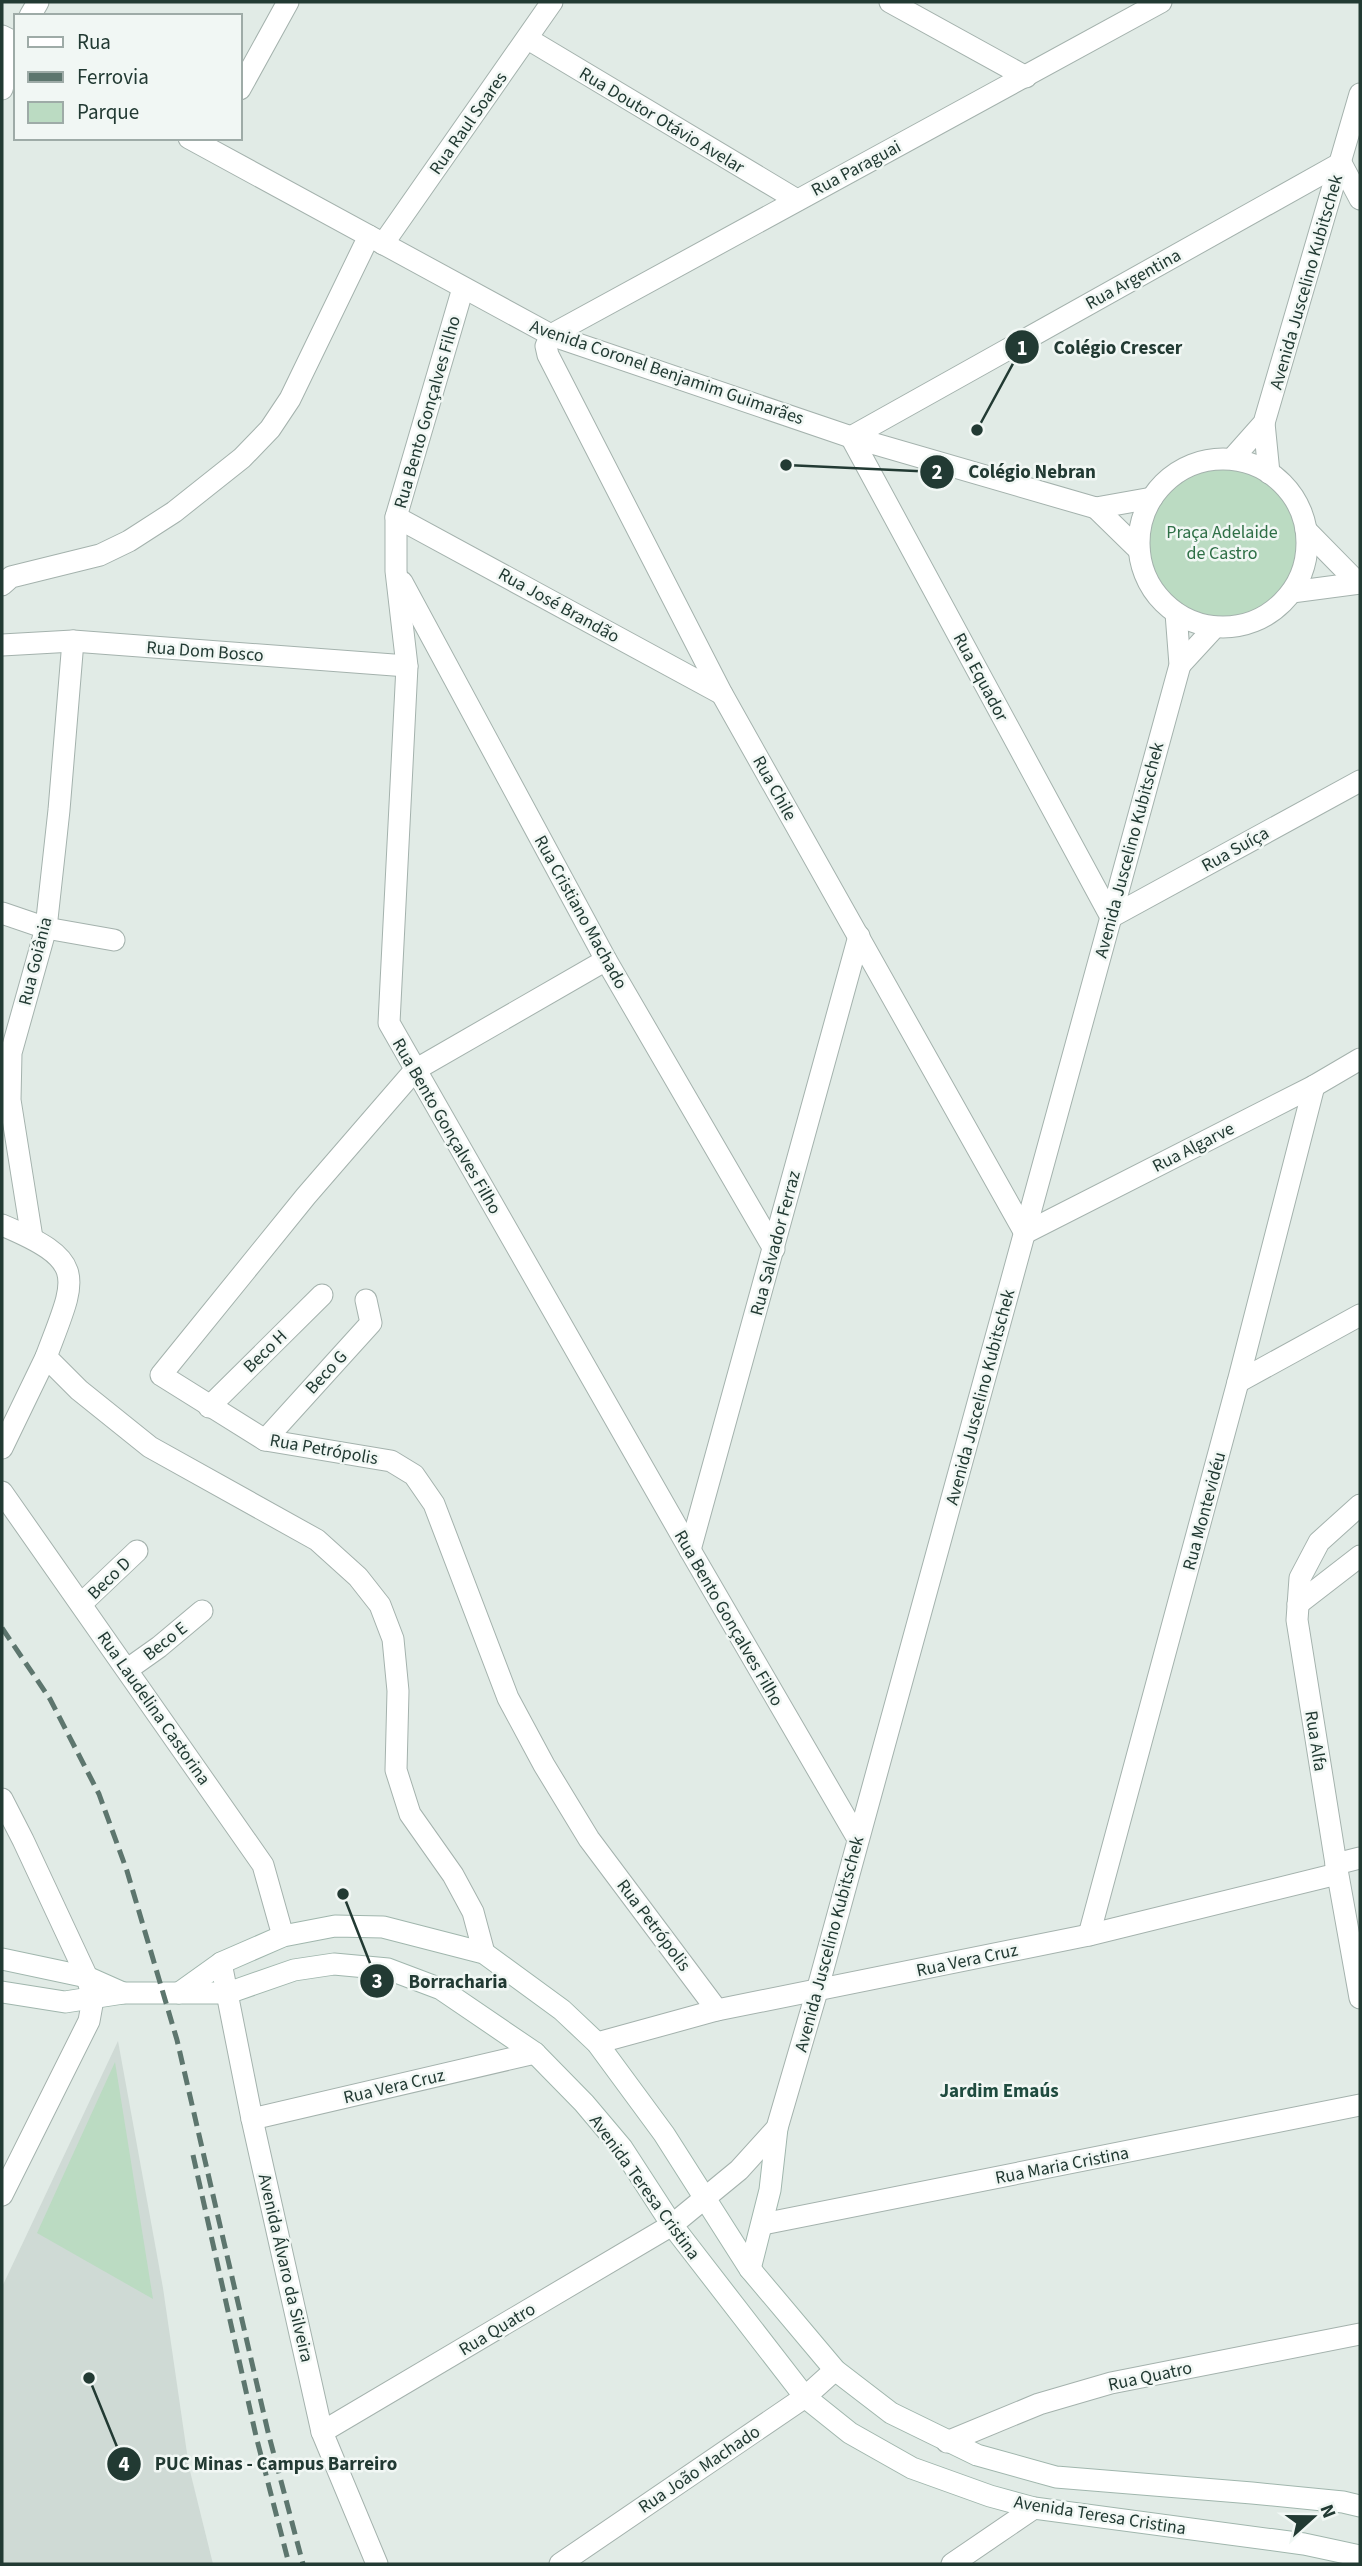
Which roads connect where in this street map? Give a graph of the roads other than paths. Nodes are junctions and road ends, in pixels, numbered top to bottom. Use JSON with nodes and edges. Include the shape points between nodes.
{"nodes":[{"id":1,"x":288,"y":2,"type":"edge"},
{"id":2,"x":552,"y":2,"type":"edge"},
{"id":3,"x":1161,"y":2,"type":"edge"},
{"id":4,"x":900,"y":5,"type":"edge"},
{"id":5,"x":1139,"y":8,"type":"edge"},
{"id":6,"x":528,"y":40,"type":"junction"},
{"id":7,"x":14,"y":46,"type":"edge"},
{"id":8,"x":1026,"y":77,"type":"junction"},
{"id":9,"x":242,"y":85,"type":"edge"},
{"id":10,"x":2,"y":89,"type":"edge"},
{"id":11,"x":1360,"y":94,"type":"edge"},
{"id":12,"x":203,"y":142,"type":"edge"},
{"id":13,"x":1341,"y":163,"type":"junction"},
{"id":14,"x":1360,"y":199,"type":"edge"},
{"id":15,"x":797,"y":200,"type":"junction"},
{"id":16,"x":376,"y":240,"type":"junction"},
{"id":17,"x":463,"y":288,"type":"junction"},
{"id":18,"x":551,"y":335,"type":"junction"},
{"id":19,"x":1264,"y":423,"type":"junction"},
{"id":20,"x":851,"y":437,"type":"junction"},
{"id":21,"x":1232,"y":459,"type":"junction"},
{"id":22,"x":1269,"y":473,"type":"junction"},
{"id":23,"x":1152,"y":498,"type":"junction"},
{"id":24,"x":1096,"y":508,"type":"junction"},
{"id":25,"x":396,"y":517,"type":"junction"},
{"id":26,"x":1306,"y":530,"type":"junction"},
{"id":27,"x":1139,"y":550,"type":"junction"},
{"id":28,"x":396,"y":571,"type":"junction"},
{"id":29,"x":1359,"y":583,"type":"edge"},
{"id":30,"x":2,"y":585,"type":"edge"},
{"id":31,"x":1292,"y":592,"type":"junction"},
{"id":32,"x":1176,"y":612,"type":"junction"},
{"id":33,"x":1215,"y":627,"type":"junction"},
{"id":34,"x":73,"y":640,"type":"junction"},
{"id":35,"x":2,"y":645,"type":"edge"},
{"id":36,"x":407,"y":666,"type":"junction"},
{"id":37,"x":1180,"y":666,"type":"junction"},
{"id":38,"x":722,"y":694,"type":"junction"},
{"id":39,"x":1360,"y":780,"type":"edge"},
{"id":40,"x":2,"y":914,"type":"edge"},
{"id":41,"x":1111,"y":917,"type":"junction"},
{"id":42,"x":46,"y":928,"type":"junction"},
{"id":43,"x":859,"y":936,"type":"junction"},
{"id":44,"x":114,"y":940,"type":"dead end"},
{"id":45,"x":606,"y":960,"type":"junction"},
{"id":46,"x":1360,"y":1059,"type":"edge"},
{"id":47,"x":415,"y":1070,"type":"junction"},
{"id":48,"x":1314,"y":1086,"type":"junction"},
{"id":49,"x":2,"y":1225,"type":"edge"},
{"id":50,"x":1025,"y":1233,"type":"junction"},
{"id":51,"x":32,"y":1238,"type":"junction"},
{"id":52,"x":774,"y":1249,"type":"junction"},
{"id":53,"x":322,"y":1295,"type":"dead end"},
{"id":54,"x":366,"y":1300,"type":"dead end"},
{"id":55,"x":1360,"y":1315,"type":"edge"},
{"id":56,"x":46,"y":1357,"type":"junction"},
{"id":57,"x":1238,"y":1382,"type":"junction"},
{"id":58,"x":209,"y":1407,"type":"junction"},
{"id":59,"x":265,"y":1440,"type":"junction"},
{"id":60,"x":2,"y":1448,"type":"edge"},
{"id":61,"x":2,"y":1492,"type":"edge"},
{"id":62,"x":1360,"y":1505,"type":"edge"},
{"id":63,"x":690,"y":1550,"type":"junction"},
{"id":64,"x":137,"y":1551,"type":"dead end"},
{"id":65,"x":1360,"y":1556,"type":"edge"},
{"id":66,"x":82,"y":1604,"type":"junction"},
{"id":67,"x":1298,"y":1604,"type":"junction"},
{"id":68,"x":202,"y":1611,"type":"dead end"},
{"id":69,"x":128,"y":1669,"type":"junction"},
{"id":70,"x":2,"y":1799,"type":"edge"},
{"id":71,"x":858,"y":1839,"type":"junction"},
{"id":72,"x":1360,"y":1858,"type":"edge"},
{"id":73,"x":1336,"y":1869,"type":"junction"},
{"id":74,"x":1089,"y":1935,"type":"junction"},
{"id":75,"x":283,"y":1936,"type":"junction"},
{"id":76,"x":484,"y":1953,"type":"junction"},
{"id":77,"x":2,"y":1959,"type":"edge"},
{"id":78,"x":221,"y":1963,"type":"junction"},
{"id":79,"x":87,"y":1977,"type":"junction"},
{"id":80,"x":817,"y":1991,"type":"junction"},
{"id":81,"x":2,"y":1993,"type":"edge"},
{"id":82,"x":123,"y":1993,"type":"junction"},
{"id":83,"x":179,"y":1993,"type":"junction"},
{"id":84,"x":228,"y":1993,"type":"junction"},
{"id":85,"x":1360,"y":1998,"type":"edge"},
{"id":86,"x":93,"y":1999,"type":"junction"},
{"id":87,"x":717,"y":2010,"type":"junction"},
{"id":88,"x":597,"y":2043,"type":"junction"},
{"id":89,"x":536,"y":2053,"type":"junction"},
{"id":90,"x":1360,"y":2105,"type":"edge"},
{"id":91,"x":252,"y":2119,"type":"junction"},
{"id":92,"x":777,"y":2128,"type":"junction"},
{"id":93,"x":3,"y":2191,"type":"edge"},
{"id":94,"x":705,"y":2199,"type":"junction"},
{"id":95,"x":763,"y":2224,"type":"junction"},
{"id":96,"x":672,"y":2225,"type":"junction"},
{"id":97,"x":750,"y":2269,"type":"junction"},
{"id":98,"x":1360,"y":2334,"type":"edge"},
{"id":99,"x":835,"y":2370,"type":"junction"},
{"id":100,"x":805,"y":2397,"type":"junction"},
{"id":101,"x":322,"y":2432,"type":"junction"},
{"id":102,"x":947,"y":2442,"type":"junction"},
{"id":103,"x":1360,"y":2506,"type":"edge"},
{"id":104,"x":1034,"y":2508,"type":"junction"},
{"id":105,"x":1360,"y":2556,"type":"edge"},
{"id":106,"x":377,"y":2564,"type":"edge"},
{"id":107,"x":560,"y":2564,"type":"edge"},
{"id":108,"x":952,"y":2564,"type":"edge"}],
"edges":[{"from":1,"to":9,"type":"street"},
{"from":2,"to":6,"type":"street","name":"Rua Raul Soares"},
{"from":3,"to":5,"type":"street","name":"Rua Paraguai"},
{"from":4,"to":8,"type":"street"},
{"from":5,"to":8,"type":"street","name":"Rua Paraguai"},
{"from":6,"to":15,"type":"street","name":"Rua Doutor Otávio Avelar"},
{"from":6,"to":16,"type":"street","name":"Rua Raul Soares"},
{"from":7,"to":10,"type":"street"},
{"from":8,"to":15,"type":"street","name":"Rua Paraguai"},
{"from":11,"to":13,"type":"street","name":"Avenida Juscelino Kubitschek"},
{"from":12,"to":16,"type":"street","name":"Avenida Coronel Benjamim Guimarães"},
{"from":13,"to":14,"type":"street"},
{"from":13,"to":19,"type":"street","name":"Avenida Juscelino Kubitschek"},
{"from":13,"to":20,"type":"street","name":"Rua Argentina"},
{"from":15,"to":18,"type":"street","name":"Rua Paraguai"},
{"from":16,"to":17,"type":"street","name":"Avenida Coronel Benjamim Guimarães"},
{"from":16,"to":30,"type":"street","name":"Rua Raul Soares","via":[[290,399],[270,429],[242,457],[130,541],[100,555],[11,577]]},
{"from":17,"to":18,"type":"street","name":"Avenida Coronel Benjamim Guimarães"},
{"from":17,"to":25,"type":"street","name":"Rua Bento Gonçalves Filho"},
{"from":18,"to":20,"type":"street","name":"Avenida Coronel Benjamim Guimarães"},
{"from":18,"to":38,"type":"street","name":"Rua Chile","via":[[548,355]]},
{"from":19,"to":21,"type":"street","name":"Avenida Juscelino Kubitschek"},
{"from":19,"to":22,"type":"street"},
{"from":20,"to":24,"type":"street","name":"Avenida Coronel Benjamim Guimarães"},
{"from":20,"to":41,"type":"street","name":"Rua Equador"},
{"from":21,"to":22,"type":"street"},
{"from":21,"to":23,"type":"street","via":[[1187,467],[1167,480]]},
{"from":22,"to":26,"type":"street","via":[[1299,507]]},
{"from":23,"to":24,"type":"street","name":"Avenida Coronel Benjamim Guimarães"},
{"from":23,"to":27,"type":"street","via":[[1142,522]]},
{"from":24,"to":27,"type":"street","name":"Avenida Coronel Benjamim Guimarães"},
{"from":25,"to":28,"type":"street","name":"Rua Bento Gonçalves Filho"},
{"from":25,"to":38,"type":"street","name":"Rua José Brandão"},
{"from":26,"to":29,"type":"street"},
{"from":26,"to":31,"type":"street","via":[[1305,562]]},
{"from":27,"to":32,"type":"street","via":[[1157,596]]},
{"from":28,"to":36,"type":"street","name":"Rua Bento Gonçalves Filho"},
{"from":28,"to":45,"type":"street","name":"Rua Cristiano Machado"},
{"from":29,"to":31,"type":"street"},
{"from":31,"to":33,"type":"street","via":[[1258,620]]},
{"from":32,"to":33,"type":"street"},
{"from":32,"to":37,"type":"street","name":"Avenida Juscelino Kubitschek"},
{"from":33,"to":37,"type":"street","name":"Avenida Juscelino Kubitschek"},
{"from":34,"to":35,"type":"street","name":"Rua Dom Bosco"},
{"from":34,"to":36,"type":"street","name":"Rua Dom Bosco"},
{"from":34,"to":42,"type":"street","name":"Rua Goiânia"},
{"from":36,"to":47,"type":"street","name":"Rua Bento Gonçalves Filho","via":[[389,1023]]},
{"from":37,"to":41,"type":"street","name":"Avenida Juscelino Kubitschek"},
{"from":38,"to":43,"type":"street","name":"Rua Chile"},
{"from":39,"to":41,"type":"street","name":"Rua Suíça"},
{"from":40,"to":42,"type":"street"},
{"from":41,"to":50,"type":"street","name":"Avenida Juscelino Kubitschek"},
{"from":42,"to":44,"type":"street"},
{"from":42,"to":51,"type":"street","name":"Rua Goiânia","via":[[11,1053],[10,1100]]},
{"from":43,"to":50,"type":"street","name":"Rua Chile"},
{"from":43,"to":52,"type":"street","name":"Rua Salvador Ferraz"},
{"from":45,"to":47,"type":"street","name":"Rua Petrópolis"},
{"from":45,"to":52,"type":"street","name":"Rua Cristiano Machado"},
{"from":46,"to":48,"type":"street","name":"Rua Algarve"},
{"from":47,"to":58,"type":"street","name":"Rua Petrópolis","via":[[161,1375]]},
{"from":47,"to":63,"type":"street","name":"Rua Bento Gonçalves Filho"},
{"from":48,"to":50,"type":"street","name":"Rua Algarve"},
{"from":48,"to":57,"type":"street","name":"Rua Montevidéu"},
{"from":49,"to":51,"type":"street"},
{"from":50,"to":71,"type":"street","name":"Avenida Juscelino Kubitschek"},
{"from":51,"to":56,"type":"street","via":[[65,1264],[70,1281],[68,1299]]},
{"from":52,"to":63,"type":"street","name":"Rua Salvador Ferraz"},
{"from":53,"to":58,"type":"street","name":"Beco H"},
{"from":54,"to":59,"type":"street","name":"Beco G","via":[[371,1323]]},
{"from":55,"to":57,"type":"street"},
{"from":56,"to":60,"type":"street"},
{"from":56,"to":76,"type":"street","via":[[150,1447],[317,1540],[358,1577],[380,1605],[393,1640],[398,1691],[396,1770],[410,1814],[473,1912]]},
{"from":57,"to":74,"type":"street","name":"Rua Montevidéu"},
{"from":58,"to":59,"type":"street","name":"Rua Petrópolis"},
{"from":59,"to":87,"type":"street","name":"Rua Petrópolis","via":[[391,1461],[414,1475],[434,1503],[508,1698],[544,1765],[589,1839]]},
{"from":61,"to":66,"type":"street","name":"Rua Laudelina Castorina"},
{"from":62,"to":67,"type":"street","name":"Rua Alfa","via":[[1319,1542],[1300,1577]]},
{"from":63,"to":71,"type":"street","name":"Rua Bento Gonçalves Filho"},
{"from":64,"to":66,"type":"street","name":"Beco D"},
{"from":65,"to":67,"type":"street"},
{"from":66,"to":69,"type":"street","name":"Rua Laudelina Castorina"},
{"from":67,"to":73,"type":"street","name":"Rua Alfa"},
{"from":68,"to":69,"type":"street","name":"Beco E"},
{"from":69,"to":75,"type":"street","name":"Rua Laudelina Castorina","via":[[263,1865]]},
{"from":70,"to":79,"type":"street"},
{"from":71,"to":80,"type":"street","name":"Avenida Juscelino Kubitschek"},
{"from":72,"to":73,"type":"street","name":"Rua Vera Cruz"},
{"from":73,"to":74,"type":"street","name":"Rua Vera Cruz"},
{"from":73,"to":85,"type":"street","name":"Rua Alfa"},
{"from":74,"to":80,"type":"street","name":"Rua Vera Cruz"},
{"from":75,"to":76,"type":"street","name":"Avenida Teresa Cristina","via":[[335,1926],[383,1927]]},
{"from":75,"to":78,"type":"street","name":"Avenida Teresa Cristina"},
{"from":76,"to":88,"type":"street","name":"Avenida Teresa Cristina","via":[[562,2010]]},
{"from":77,"to":79,"type":"street"},
{"from":78,"to":83,"type":"street","name":"Avenida Teresa Cristina"},
{"from":78,"to":84,"type":"street","name":"Avenida Álvaro da Silveira"},
{"from":79,"to":82,"type":"street"},
{"from":79,"to":86,"type":"street"},
{"from":80,"to":87,"type":"street","name":"Rua Vera Cruz"},
{"from":80,"to":92,"type":"street","name":"Avenida Juscelino Kubitschek"},
{"from":81,"to":86,"type":"street","via":[[65,2002]]},
{"from":82,"to":83,"type":"street"},
{"from":82,"to":86,"type":"street"},
{"from":83,"to":84,"type":"street","name":"Avenida Teresa Cristina"},
{"from":84,"to":89,"type":"street","name":"Avenida Teresa Cristina","via":[[295,1970],[334,1964],[388,1969],[441,1989]]},
{"from":84,"to":91,"type":"street","name":"Avenida Álvaro da Silveira"},
{"from":86,"to":93,"type":"street","via":[[89,2021]]},
{"from":87,"to":88,"type":"street","name":"Rua Vera Cruz"},
{"from":88,"to":94,"type":"street","name":"Avenida Teresa Cristina"},
{"from":89,"to":91,"type":"street","name":"Rua Vera Cruz"},
{"from":89,"to":96,"type":"street","name":"Avenida Teresa Cristina","via":[[622,2148]]},
{"from":90,"to":95,"type":"street","name":"Rua Maria Cristina"},
{"from":91,"to":101,"type":"street","name":"Avenida Álvaro da Silveira"},
{"from":92,"to":94,"type":"street","name":"Rua Quatro"},
{"from":92,"to":95,"type":"street","name":"Avenida Juscelino Kubitschek"},
{"from":94,"to":96,"type":"street","name":"Rua Quatro"},
{"from":94,"to":97,"type":"street","name":"Avenida Teresa Cristina"},
{"from":95,"to":97,"type":"street","name":"Avenida Juscelino Kubitschek"},
{"from":96,"to":100,"type":"street","name":"Avenida Teresa Cristina"},
{"from":96,"to":101,"type":"street","name":"Rua Quatro"},
{"from":97,"to":99,"type":"street","name":"Avenida Teresa Cristina"},
{"from":98,"to":102,"type":"street","name":"Rua Quatro","via":[[1111,2383],[1039,2404]]},
{"from":99,"to":100,"type":"street","name":"Rua João Machado"},
{"from":99,"to":102,"type":"street","name":"Avenida Teresa Cristina","via":[[891,2413]]},
{"from":100,"to":104,"type":"street","name":"Avenida Teresa Cristina","via":[[850,2433],[912,2468]]},
{"from":100,"to":107,"type":"street","name":"Rua João Machado"},
{"from":101,"to":106,"type":"street","name":"Avenida Álvaro da Silveira"},
{"from":102,"to":103,"type":"street","name":"Avenida Teresa Cristina","via":[[1056,2477]]},
{"from":104,"to":105,"type":"street","name":"Avenida Teresa Cristina","via":[[1304,2544]]},
{"from":104,"to":108,"type":"street"}]}
